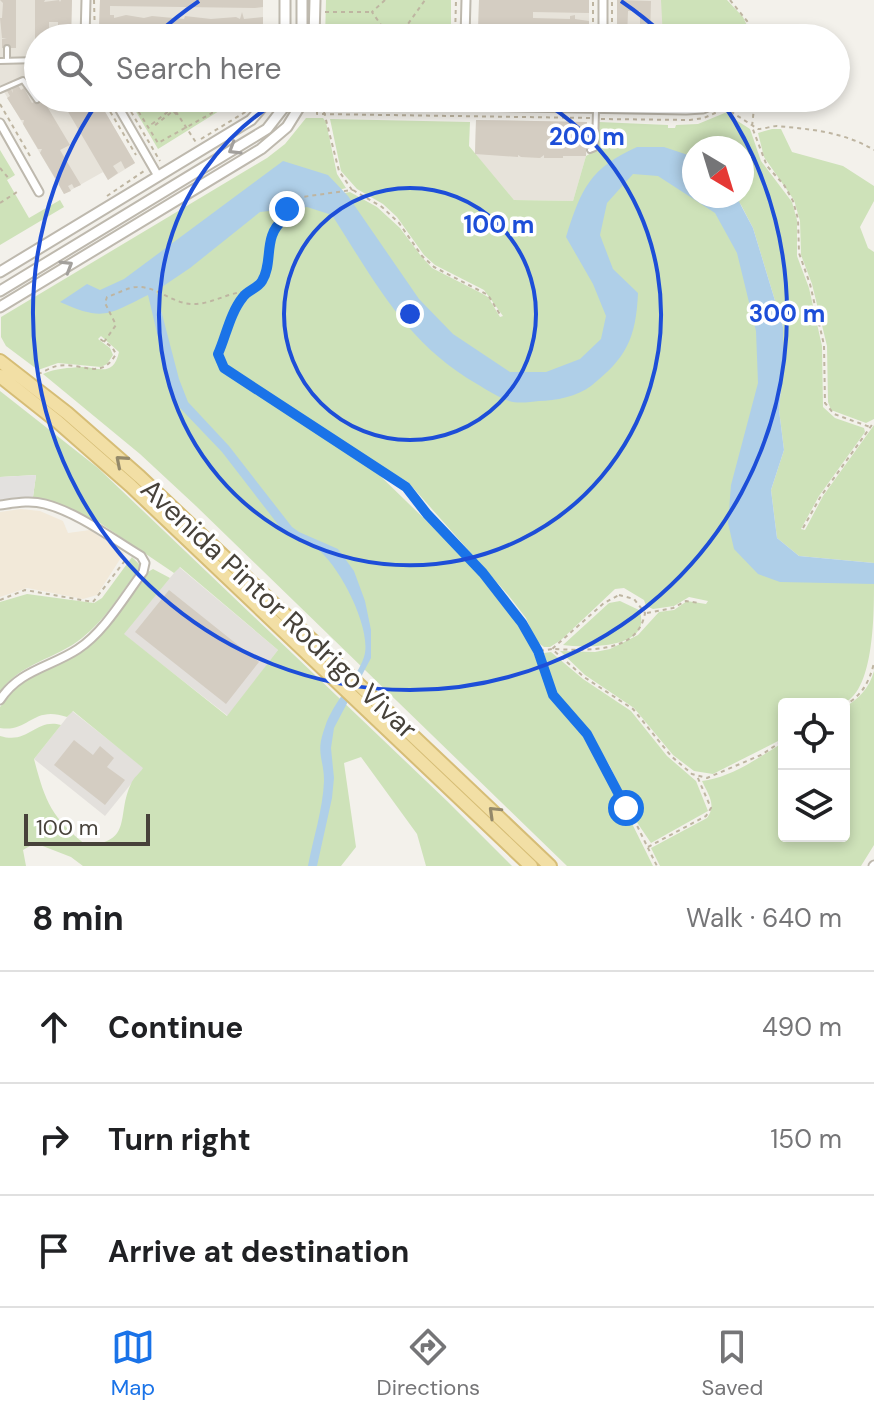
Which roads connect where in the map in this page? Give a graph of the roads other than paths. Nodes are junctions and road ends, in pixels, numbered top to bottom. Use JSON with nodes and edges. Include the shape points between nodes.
{"nodes":[{"id":1,"x":86,"y":0,"type":"edge"},
{"id":2,"x":285,"y":0,"type":"edge"},
{"id":3,"x":302,"y":0,"type":"edge"},
{"id":4,"x":315,"y":0,"type":"edge"},
{"id":5,"x":466,"y":0,"type":"edge"},
{"id":6,"x":603,"y":0,"type":"edge"},
{"id":7,"x":85,"y":24,"type":"edge"},
{"id":8,"x":285,"y":24,"type":"edge"},
{"id":9,"x":302,"y":24,"type":"edge"},
{"id":10,"x":315,"y":24,"type":"edge"},
{"id":11,"x":465,"y":24,"type":"edge"},
{"id":12,"x":603,"y":24,"type":"edge"},
{"id":13,"x":7,"y":48,"type":"dead end"},
{"id":14,"x":24,"y":60,"type":"edge"},
{"id":15,"x":0,"y":61,"type":"edge"},
{"id":16,"x":7,"y":61,"type":"junction"},
{"id":17,"x":24,"y":81,"type":"edge"},
{"id":18,"x":0,"y":90,"type":"edge"},
{"id":19,"x":121,"y":112,"type":"edge"},
{"id":20,"x":258,"y":112,"type":"edge"},
{"id":21,"x":280,"y":112,"type":"edge"},
{"id":22,"x":297,"y":112,"type":"edge"},
{"id":23,"x":571,"y":112,"type":"edge"},
{"id":24,"x":624,"y":112,"type":"edge"},
{"id":25,"x":598,"y":113,"type":"junction"},
{"id":26,"x":0,"y":123,"type":"edge"},
{"id":27,"x":590,"y":150,"type":"dead end"},
{"id":28,"x":158,"y":176,"type":"junction"},
{"id":29,"x":39,"y":192,"type":"dead end"},
{"id":30,"x":0,"y":272,"type":"edge"},
{"id":31,"x":0,"y":291,"type":"edge"},
{"id":32,"x":0,"y":307,"type":"edge"},
{"id":33,"x":0,"y":361,"type":"edge"},
{"id":34,"x":0,"y":376,"type":"edge"},
{"id":35,"x":0,"y":505,"type":"edge"},
{"id":36,"x":0,"y":700,"type":"edge"},
{"id":37,"x":531,"y":866,"type":"edge"},
{"id":38,"x":550,"y":866,"type":"edge"}],
"edges":[{"from":1,"to":7,"type":"street"},
{"from":2,"to":8,"type":"street"},
{"from":3,"to":9,"type":"street"},
{"from":4,"to":10,"type":"street"},
{"from":5,"to":11,"type":"street"},
{"from":6,"to":12,"type":"street"},
{"from":13,"to":16,"type":"lane"},
{"from":14,"to":16,"type":"lane"},
{"from":15,"to":16,"type":"lane"},
{"from":17,"to":18,"type":"lane"},
{"from":19,"to":28,"type":"street"},
{"from":20,"to":28,"type":"street"},
{"from":21,"to":31,"type":"street","one_way":true,"via":[[267,129]]},
{"from":32,"to":22,"type":"street","one_way":true,"via":[[261,149]]},
{"from":23,"to":25,"type":"street"},
{"from":24,"to":25,"type":"street"},
{"from":25,"to":27,"type":"lane","via":[[595,148]]},
{"from":26,"to":29,"type":"street"},
{"from":28,"to":30,"type":"street"},
{"from":38,"to":33,"type":"main road","name":"Avenida Pintor Rodrigo Vivar","one_way":true,"via":[[140,477]]},
{"from":34,"to":37,"type":"main road","name":"Avenida Pintor Rodrigo Vivar","via":[[131,486]]},
{"from":35,"to":36,"type":"street","via":[[45,504],[88,524],[145,563],[95,635],[21,677]]}]}
